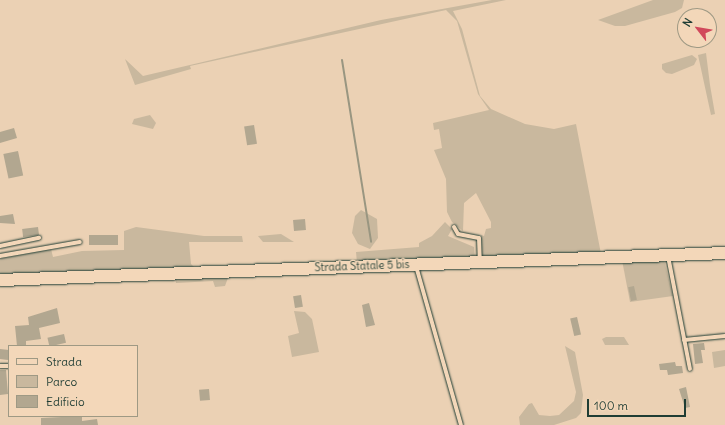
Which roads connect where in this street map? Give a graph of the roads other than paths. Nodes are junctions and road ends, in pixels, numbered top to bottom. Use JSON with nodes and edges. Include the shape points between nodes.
{"nodes":[{"id":1,"x":454,"y":227,"type":"dead end"},
{"id":2,"x":39,"y":238,"type":"dead end"},
{"id":3,"x":80,"y":242,"type":"dead end"},
{"id":4,"x":0,"y":246,"type":"edge"},
{"id":5,"x":725,"y":253,"type":"edge"},
{"id":6,"x":0,"y":256,"type":"edge"},
{"id":7,"x":668,"y":256,"type":"junction"},
{"id":8,"x":480,"y":262,"type":"junction"},
{"id":9,"x":416,"y":264,"type":"junction"},
{"id":10,"x":0,"y":280,"type":"edge"},
{"id":11,"x":725,"y":336,"type":"edge"},
{"id":12,"x":684,"y":340,"type":"junction"},
{"id":13,"x":690,"y":369,"type":"dead end"},
{"id":14,"x":461,"y":425,"type":"edge"}],
"edges":[{"from":1,"to":8,"type":"lane","via":[[458,234],[479,238]]},
{"from":2,"to":4,"type":"lane"},
{"from":3,"to":6,"type":"lane"},
{"from":5,"to":7,"type":"main road","name":"Strada Statale 5 bis"},
{"from":7,"to":8,"type":"main road","name":"Strada Statale 5 bis"},
{"from":7,"to":12,"type":"lane"},
{"from":8,"to":9,"type":"main road","name":"Strada Statale 5 bis"},
{"from":9,"to":10,"type":"main road","name":"Strada Statale 5 bis"},
{"from":9,"to":14,"type":"lane"},
{"from":11,"to":12,"type":"lane"},
{"from":12,"to":13,"type":"lane"}]}
